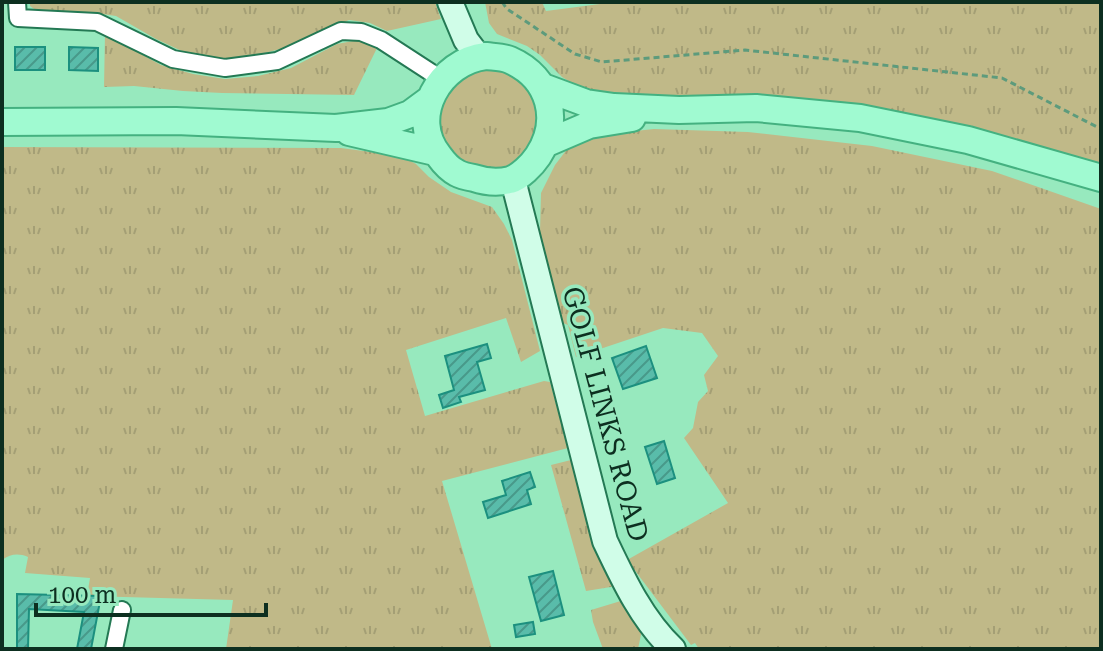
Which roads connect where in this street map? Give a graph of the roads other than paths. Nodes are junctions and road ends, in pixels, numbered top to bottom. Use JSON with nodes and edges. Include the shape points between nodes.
{"nodes":[{"id":1,"x":17,"y":2,"type":"edge"},
{"id":2,"x":450,"y":2,"type":"edge"},
{"id":3,"x":479,"y":57,"type":"junction"},
{"id":4,"x":543,"y":87,"type":"junction"},
{"id":5,"x":435,"y":90,"type":"junction"},
{"id":6,"x":679,"y":110,"type":"junction"},
{"id":7,"x":2,"y":122,"type":"edge"},
{"id":8,"x":336,"y":128,"type":"junction"},
{"id":9,"x":547,"y":143,"type":"junction"},
{"id":10,"x":435,"y":152,"type":"junction"},
{"id":11,"x":1101,"y":178,"type":"edge"},
{"id":12,"x":513,"y":180,"type":"junction"},
{"id":13,"x":122,"y":610,"type":"dead end"},
{"id":14,"x":114,"y":649,"type":"edge"},
{"id":15,"x":673,"y":649,"type":"edge"}],
"edges":[{"from":1,"to":5,"type":"street","via":[[18,18],[97,22],[173,59],[225,68],[277,61],[341,31],[361,32],[381,40]]},
{"from":2,"to":3,"type":"main road"},
{"from":3,"to":4,"type":"main road","via":[[508,59],[530,71]]},
{"from":3,"to":5,"type":"main road","via":[[459,64]]},
{"from":4,"to":6,"type":"main road","via":[[586,103]]},
{"from":4,"to":9,"type":"main road","via":[[551,112]]},
{"from":5,"to":8,"type":"main road","via":[[410,114]]},
{"from":5,"to":10,"type":"main road","via":[[426,123]]},
{"from":6,"to":9,"type":"main road","via":[[589,125]]},
{"from":6,"to":11,"type":"main road","via":[[756,108],[860,118],[968,140]]},
{"from":7,"to":8,"type":"main road","via":[[176,121]]},
{"from":8,"to":10,"type":"main road"},
{"from":9,"to":12,"type":"main road"},
{"from":10,"to":12,"type":"main road","via":[[458,174],[486,182]]},
{"from":12,"to":15,"type":"main road","name":"GOLF LINKS ROAD","via":[[605,541],[625,585]]},
{"from":13,"to":14,"type":"street"}]}
